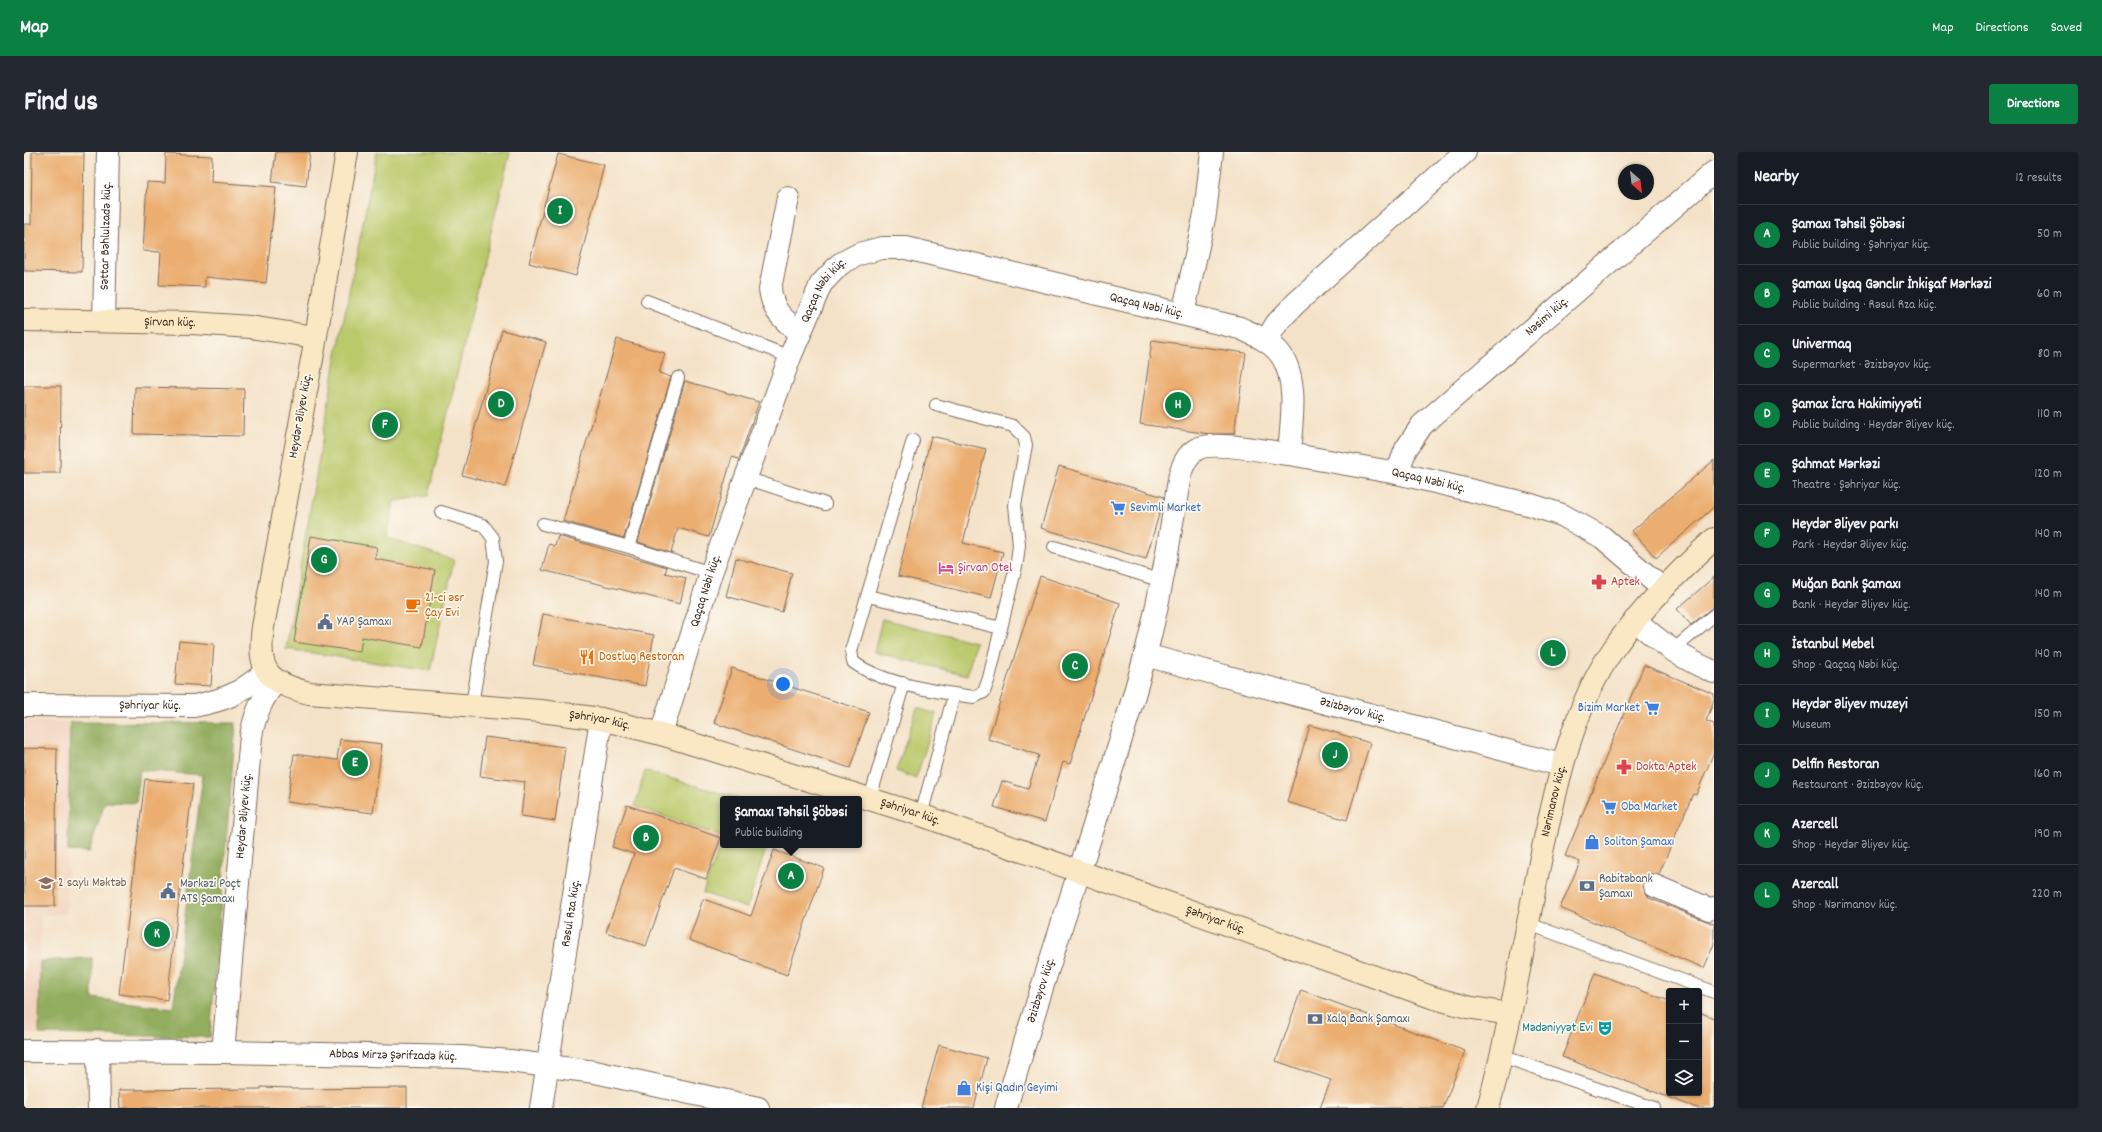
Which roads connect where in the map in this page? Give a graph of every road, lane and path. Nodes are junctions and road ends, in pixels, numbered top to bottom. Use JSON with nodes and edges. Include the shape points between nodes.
{"nodes":[{"id":1,"x":108,"y":152,"type":"edge"},
{"id":2,"x":347,"y":152,"type":"edge"},
{"id":3,"x":1212,"y":152,"type":"edge"},
{"id":4,"x":1465,"y":152,"type":"edge"},
{"id":5,"x":1714,"y":172,"type":"edge"},
{"id":6,"x":788,"y":198,"type":"dead end"},
{"id":7,"x":647,"y":301,"type":"dead end"},
{"id":8,"x":1183,"y":314,"type":"junction"},
{"id":9,"x":24,"y":320,"type":"edge"},
{"id":10,"x":104,"y":321,"type":"junction"},
{"id":11,"x":800,"y":334,"type":"junction"},
{"id":12,"x":315,"y":337,"type":"junction"},
{"id":13,"x":1266,"y":341,"type":"junction"},
{"id":14,"x":790,"y":357,"type":"junction"},
{"id":15,"x":678,"y":378,"type":"dead end"},
{"id":16,"x":936,"y":405,"type":"dead end"},
{"id":17,"x":913,"y":440,"type":"dead end"},
{"id":18,"x":1289,"y":454,"type":"junction"},
{"id":19,"x":1397,"y":473,"type":"junction"},
{"id":20,"x":746,"y":478,"type":"junction"},
{"id":21,"x":825,"y":504,"type":"dead end"},
{"id":22,"x":441,"y":512,"type":"dead end"},
{"id":23,"x":543,"y":524,"type":"dead end"},
{"id":24,"x":1714,"y":539,"type":"edge"},
{"id":25,"x":629,"y":547,"type":"junction"},
{"id":26,"x":1054,"y":547,"type":"dead end"},
{"id":27,"x":711,"y":573,"type":"junction"},
{"id":28,"x":1162,"y":581,"type":"junction"},
{"id":29,"x":1663,"y":589,"type":"junction"},
{"id":30,"x":868,"y":596,"type":"junction"},
{"id":31,"x":1714,"y":615,"type":"edge"},
{"id":32,"x":1635,"y":620,"type":"junction"},
{"id":33,"x":1001,"y":628,"type":"junction"},
{"id":34,"x":1672,"y":650,"type":"junction"},
{"id":35,"x":1145,"y":655,"type":"junction"},
{"id":36,"x":1714,"y":672,"type":"edge"},
{"id":37,"x":271,"y":677,"type":"junction"},
{"id":38,"x":904,"y":683,"type":"junction"},
{"id":39,"x":954,"y":695,"type":"junction"},
{"id":40,"x":472,"y":704,"type":"junction"},
{"id":41,"x":24,"y":705,"type":"edge"},
{"id":42,"x":601,"y":719,"type":"junction"},
{"id":43,"x":661,"y":734,"type":"junction"},
{"id":44,"x":1561,"y":765,"type":"junction"},
{"id":45,"x":870,"y":798,"type":"junction"},
{"id":46,"x":921,"y":815,"type":"junction"},
{"id":47,"x":1079,"y":872,"type":"junction"},
{"id":48,"x":1655,"y":886,"type":"dead end"},
{"id":49,"x":1714,"y":908,"type":"edge"},
{"id":50,"x":1526,"y":923,"type":"junction"},
{"id":51,"x":1714,"y":992,"type":"edge"},
{"id":52,"x":1510,"y":1014,"type":"junction"},
{"id":53,"x":98,"y":1050,"type":"junction"},
{"id":54,"x":24,"y":1051,"type":"edge"},
{"id":55,"x":223,"y":1052,"type":"junction"},
{"id":56,"x":1501,"y":1056,"type":"junction"},
{"id":57,"x":549,"y":1064,"type":"junction"},
{"id":58,"x":99,"y":1108,"type":"edge"},
{"id":59,"x":541,"y":1108,"type":"edge"},
{"id":60,"x":758,"y":1108,"type":"edge"},
{"id":61,"x":1006,"y":1108,"type":"edge"},
{"id":62,"x":1488,"y":1108,"type":"edge"},
{"id":63,"x":1654,"y":1108,"type":"edge"}],
"edges":[{"from":1,"to":10,"type":"street","name":"Səttar Bəhlulzadə küç."},
{"from":2,"to":12,"type":"street","name":"Heydər Əliyev küç."},
{"from":3,"to":8,"type":"street","via":[[1205,214]]},
{"from":4,"to":13,"type":"street","via":[[1296,303],[1277,323]]},
{"from":5,"to":19,"type":"street","name":"Nəsimi küç.","via":[[1422,425],[1406,449]]},
{"from":6,"to":11,"type":"street","via":[[770,289],[772,303],[778,313]]},
{"from":7,"to":14,"type":"lane"},
{"from":8,"to":11,"type":"street","name":"Qaçaq Nəbi küç.","via":[[906,248],[882,248],[859,254],[840,264],[821,284]]},
{"from":8,"to":13,"type":"street","name":"Qaçaq Nəbi küç.","via":[[1240,328]]},
{"from":9,"to":10,"type":"street","name":"Şirvan küç."},
{"from":10,"to":12,"type":"street","name":"Şirvan küç.","via":[[250,327]]},
{"from":11,"to":14,"type":"street","name":"Qaçaq Nəbi küç."},
{"from":12,"to":37,"type":"street","name":"Heydər Əliyev küç.","via":[[260,649]]},
{"from":13,"to":18,"type":"street","name":"Qaçaq Nəbi küç.","via":[[1281,355],[1289,374],[1293,404]]},
{"from":14,"to":20,"type":"street","name":"Qaçaq Nəbi küç."},
{"from":15,"to":25,"type":"lane"},
{"from":16,"to":33,"type":"lane","via":[[1013,426],[1024,436],[1026,445],[1014,505],[1019,545],[1017,562]]},
{"from":17,"to":30,"type":"lane"},
{"from":18,"to":19,"type":"street","name":"Qaçaq Nəbi küç."},
{"from":18,"to":28,"type":"street","name":"Əzizbəyov küç.","via":[[1213,445],[1197,449],[1184,461]]},
{"from":19,"to":29,"type":"street","name":"Qaçaq Nəbi küç.","via":[[1528,504],[1562,515],[1602,537]]},
{"from":20,"to":21,"type":"lane"},
{"from":20,"to":27,"type":"street","name":"Qaçaq Nəbi küç."},
{"from":22,"to":40,"type":"lane","via":[[483,526],[493,538],[496,561]]},
{"from":23,"to":25,"type":"lane"},
{"from":24,"to":29,"type":"street","name":"Nərimanov küç."},
{"from":25,"to":27,"type":"lane"},
{"from":26,"to":28,"type":"lane"},
{"from":27,"to":43,"type":"street","name":"Qaçaq Nəbi küç."},
{"from":28,"to":35,"type":"street","name":"Əzizbəyov küç."},
{"from":29,"to":32,"type":"street","name":"Nərimanov küç."},
{"from":30,"to":33,"type":"lane"},
{"from":30,"to":38,"type":"lane","via":[[851,651],[853,662],[864,670]]},
{"from":31,"to":34,"type":"lane"},
{"from":32,"to":34,"type":"street"},
{"from":32,"to":44,"type":"street","name":"Nərimanov küç.","via":[[1613,648],[1586,698]]},
{"from":33,"to":39,"type":"lane","via":[[984,692],[974,698]]},
{"from":34,"to":36,"type":"street"},
{"from":35,"to":44,"type":"street","name":"Əzizbəyov küç."},
{"from":35,"to":47,"type":"street","name":"Əzizbəyov küç."},
{"from":37,"to":40,"type":"street","name":"Şəhriyar küç.","via":[[288,687],[309,693]]},
{"from":37,"to":41,"type":"street","name":"Şəhriyar küç.","via":[[221,701],[194,706]]},
{"from":37,"to":55,"type":"street","name":"Heydər Əliyev küç.","via":[[258,708],[251,736]]},
{"from":38,"to":39,"type":"lane"},
{"from":38,"to":45,"type":"lane"},
{"from":39,"to":46,"type":"lane"},
{"from":40,"to":42,"type":"street","name":"Şəhriyar küç."},
{"from":42,"to":43,"type":"street","name":"Şəhriyar küç."},
{"from":42,"to":57,"type":"street","name":"Rəsul Rza küç."},
{"from":43,"to":45,"type":"street","name":"Şəhriyar küç."},
{"from":44,"to":50,"type":"street","name":"Nərimanov küç."},
{"from":45,"to":46,"type":"street","name":"Şəhriyar küç."},
{"from":46,"to":47,"type":"street","name":"Şəhriyar küç."},
{"from":47,"to":52,"type":"street","name":"Şəhriyar küç.","via":[[1434,998],[1467,1007]]},
{"from":47,"to":61,"type":"street","name":"Əzizbəyov küç."},
{"from":48,"to":49,"type":"street","via":[[1709,909]]},
{"from":50,"to":51,"type":"lane"},
{"from":50,"to":52,"type":"street","name":"Nərimanov küç."},
{"from":52,"to":56,"type":"street","name":"Nərimanov küç."},
{"from":53,"to":54,"type":"street","name":"Abbas Mirzə Şərifzadə küç."},
{"from":53,"to":55,"type":"street","name":"Abbas Mirzə Şərifzadə küç."},
{"from":53,"to":58,"type":"street"},
{"from":55,"to":57,"type":"street","name":"Abbas Mirzə Şərifzadə küç.","via":[[462,1057]]},
{"from":56,"to":62,"type":"street","name":"Nərimanov küç."},
{"from":56,"to":63,"type":"lane"},
{"from":57,"to":59,"type":"street","name":"Rəsul Rza küç."},
{"from":57,"to":60,"type":"street","name":"Abbas Mirzə Şərifzadə küç."}]}
